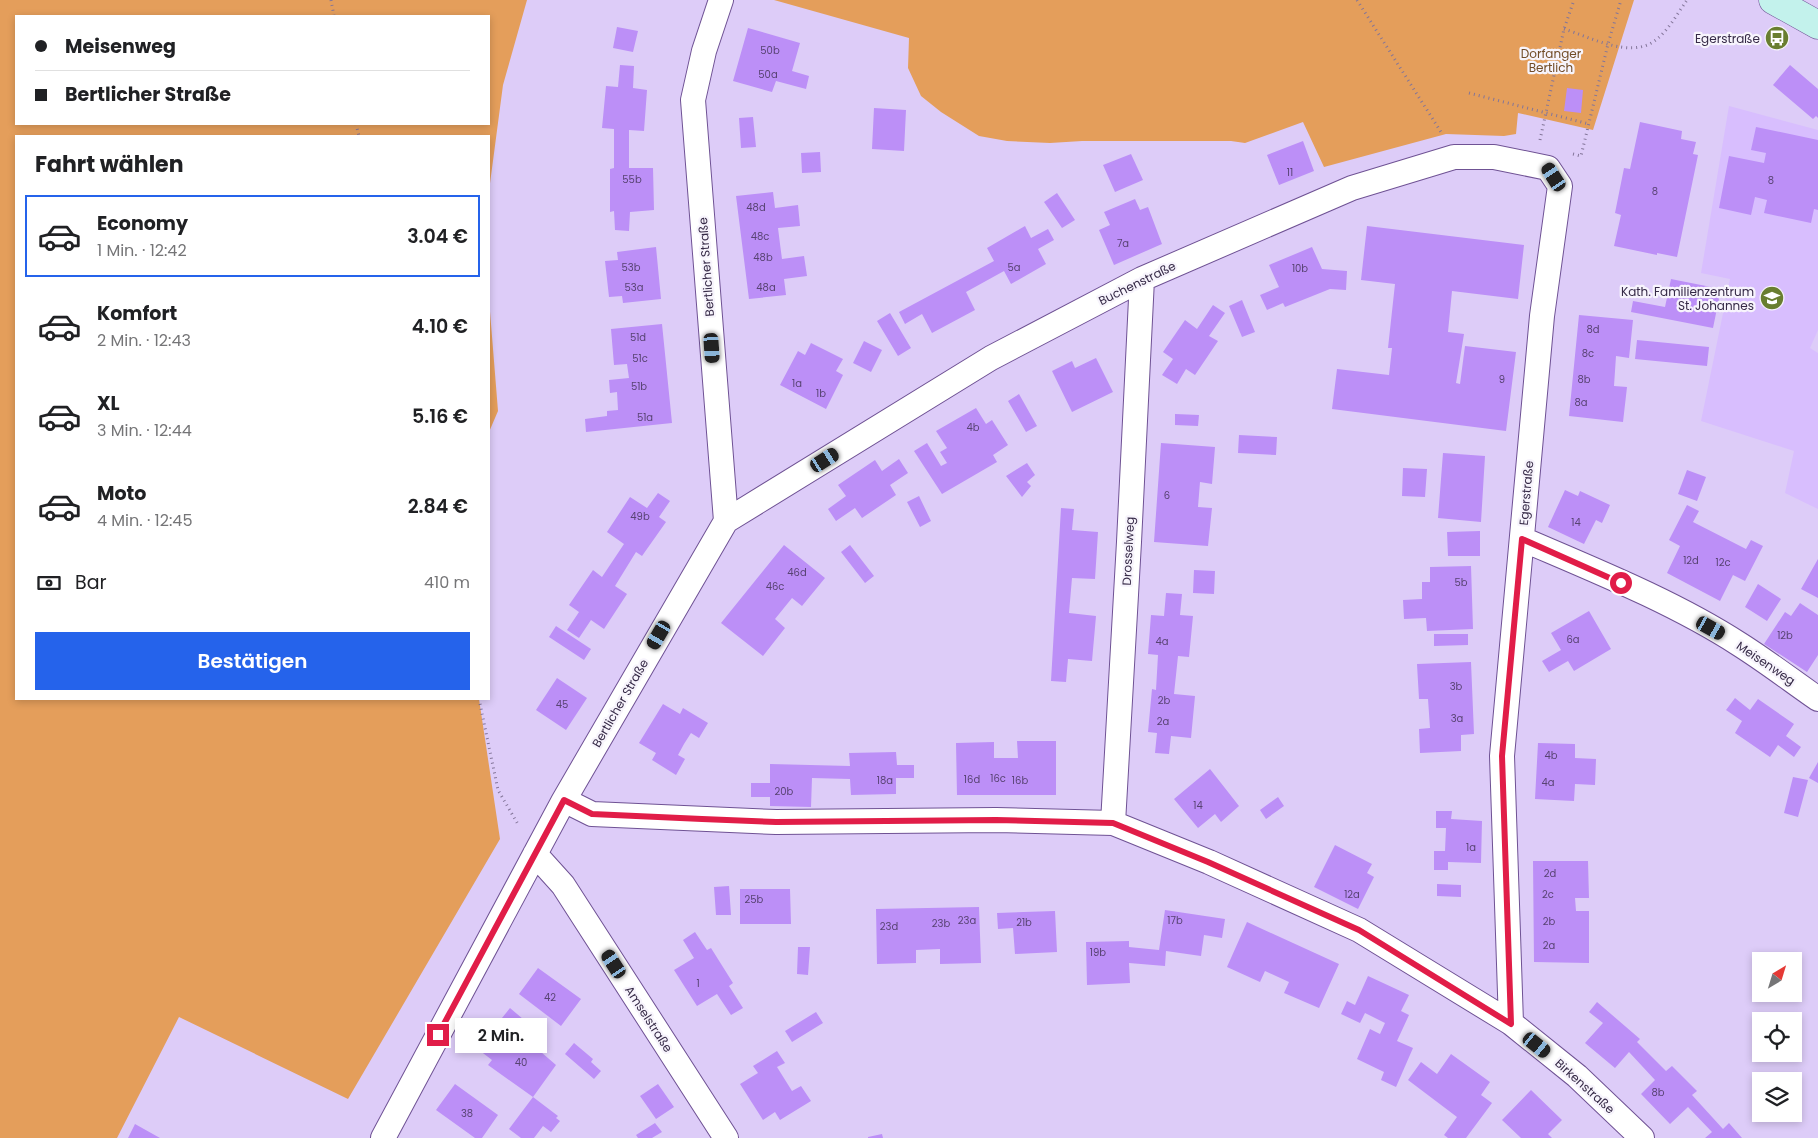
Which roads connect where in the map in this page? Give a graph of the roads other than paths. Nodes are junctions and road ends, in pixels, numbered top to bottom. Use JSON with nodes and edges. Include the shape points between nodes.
{"nodes":[{"id":1,"x":721,"y":0,"type":"edge"},
{"id":2,"x":1773,"y":0,"type":"edge"},
{"id":3,"x":1818,"y":24,"type":"edge"},
{"id":4,"x":1558,"y":203,"type":"joint"},
{"id":5,"x":1142,"y":278,"type":"junction"},
{"id":6,"x":726,"y":520,"type":"junction"},
{"id":7,"x":1522,"y":539,"type":"junction"},
{"id":8,"x":1818,"y":699,"type":"edge"},
{"id":9,"x":564,"y":800,"type":"junction"},
{"id":10,"x":1113,"y":823,"type":"junction"},
{"id":11,"x":535,"y":854,"type":"junction"},
{"id":12,"x":1511,"y":1024,"type":"junction"},
{"id":13,"x":383,"y":1138,"type":"edge"},
{"id":14,"x":726,"y":1138,"type":"edge"},
{"id":15,"x":1642,"y":1138,"type":"edge"}],
"edges":[{"from":1,"to":6,"type":"street","name":"Bertlicher Straße","via":[[704,51],[693,100]]},
{"from":2,"to":3,"type":"street"},
{"from":4,"to":5,"type":"street","name":"Buchenstraße","via":[[1560,186],[1548,168],[1494,157],[1454,157],[1352,188]]},
{"from":4,"to":7,"type":"street","name":"Egerstraße","via":[[1542,316]]},
{"from":5,"to":6,"type":"street","name":"Buchenstraße","via":[[991,358]]},
{"from":5,"to":10,"type":"street","name":"Drosselweg"},
{"from":6,"to":9,"type":"street","name":"Bertlicher Straße"},
{"from":7,"to":8,"type":"street","name":"Meisenweg","via":[[1682,612],[1739,644]]},
{"from":7,"to":12,"type":"street","name":"Egerstraße","via":[[1502,756]]},
{"from":9,"to":10,"type":"street","name":"Birkenstraße","via":[[592,814],[621,816],[776,822],[996,820]]},
{"from":9,"to":11,"type":"street","name":"Bertlicher Straße"},
{"from":10,"to":12,"type":"street","name":"Birkenstraße","via":[[1359,930]]},
{"from":11,"to":13,"type":"street","name":"Bertlicher Straße"},
{"from":11,"to":14,"type":"street","name":"Amselstraße","via":[[563,885]]},
{"from":12,"to":15,"type":"street","name":"Birkenstraße","via":[[1577,1076]]}]}
